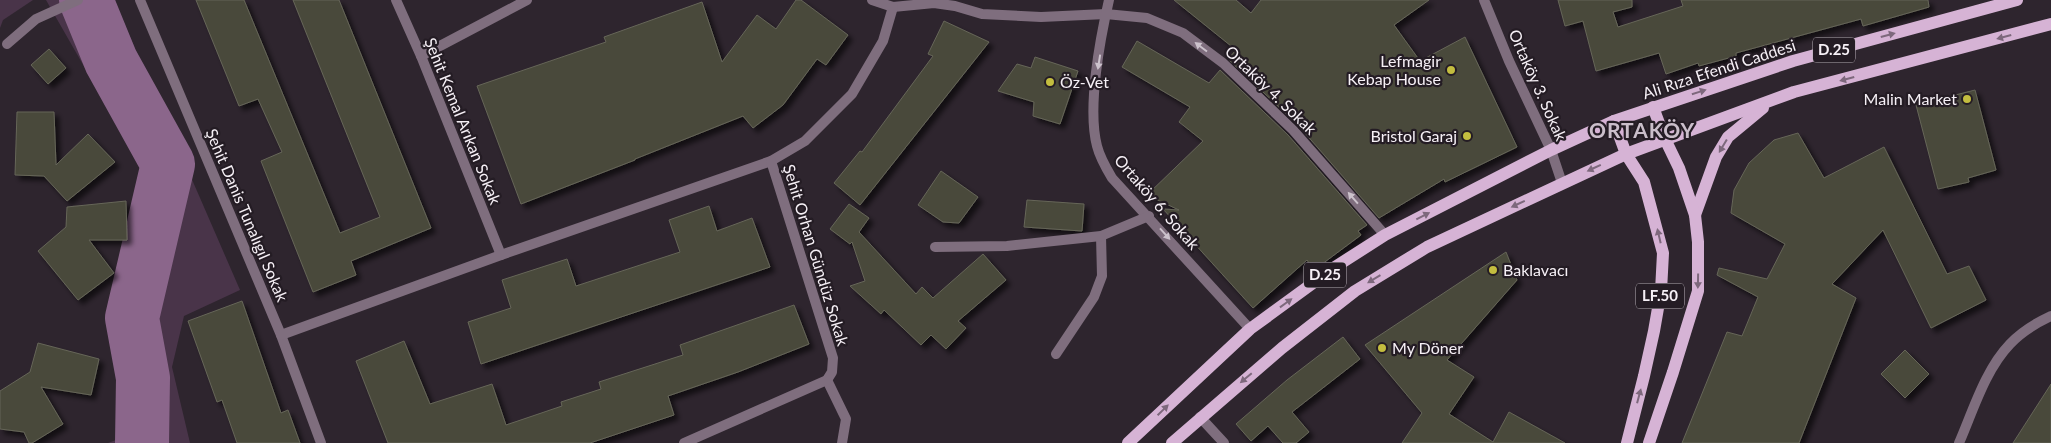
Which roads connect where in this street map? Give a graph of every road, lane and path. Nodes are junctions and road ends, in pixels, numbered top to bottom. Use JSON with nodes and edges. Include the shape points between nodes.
{"nodes":[{"id":1,"x":78,"y":0,"type":"edge"},
{"id":2,"x":140,"y":0,"type":"edge"},
{"id":3,"x":396,"y":0,"type":"edge"},
{"id":4,"x":527,"y":0,"type":"edge"},
{"id":5,"x":872,"y":0,"type":"edge"},
{"id":6,"x":1109,"y":0,"type":"edge"},
{"id":7,"x":1484,"y":0,"type":"edge"},
{"id":8,"x":2017,"y":0,"type":"edge"},
{"id":9,"x":893,"y":7,"type":"junction"},
{"id":10,"x":1106,"y":14,"type":"junction"},
{"id":11,"x":2051,"y":24,"type":"edge"},
{"id":12,"x":6,"y":44,"type":"dead end"},
{"id":13,"x":421,"y":56,"type":"junction"},
{"id":14,"x":1770,"y":101,"type":"junction"},
{"id":15,"x":1653,"y":107,"type":"junction"},
{"id":16,"x":1614,"y":121,"type":"junction"},
{"id":17,"x":1665,"y":140,"type":"junction"},
{"id":18,"x":1551,"y":150,"type":"junction"},
{"id":19,"x":1626,"y":154,"type":"junction"},
{"id":20,"x":771,"y":161,"type":"junction"},
{"id":21,"x":1562,"y":183,"type":"junction"},
{"id":22,"x":1695,"y":215,"type":"junction"},
{"id":23,"x":1149,"y":216,"type":"junction"},
{"id":24,"x":1385,"y":235,"type":"junction"},
{"id":25,"x":1101,"y":236,"type":"junction"},
{"id":26,"x":935,"y":247,"type":"dead end"},
{"id":27,"x":500,"y":255,"type":"junction"},
{"id":28,"x":2051,"y":316,"type":"edge"},
{"id":29,"x":1250,"y":329,"type":"junction"},
{"id":30,"x":281,"y":335,"type":"junction"},
{"id":31,"x":1056,"y":354,"type":"dead end"},
{"id":32,"x":827,"y":380,"type":"junction"},
{"id":33,"x":1200,"y":417,"type":"junction"},
{"id":34,"x":321,"y":443,"type":"edge"},
{"id":35,"x":684,"y":443,"type":"edge"},
{"id":36,"x":842,"y":443,"type":"edge"},
{"id":37,"x":1128,"y":443,"type":"edge"},
{"id":38,"x":1172,"y":443,"type":"edge"},
{"id":39,"x":1224,"y":443,"type":"edge"},
{"id":40,"x":1626,"y":443,"type":"edge"},
{"id":41,"x":1649,"y":443,"type":"edge"},
{"id":42,"x":1959,"y":443,"type":"edge"}],
"edges":[{"from":1,"to":12,"type":"street","via":[[36,19]]},
{"from":2,"to":30,"type":"street","name":"Şehit Danis Tunalıgıl Sokak"},
{"from":3,"to":13,"type":"street","name":"Şehit Kemal Arıkan Sokak"},
{"from":4,"to":13,"type":"street"},
{"from":5,"to":9,"type":"street"},
{"from":6,"to":10,"type":"street","name":"Ortaköy 6. Sokak"},
{"from":7,"to":18,"type":"street","name":"Ortaköy 3. Sokak"},
{"from":15,"to":8,"type":"main road","name":"Ali Rıza Efendi Caddesi","number":"D.25","one_way":true,"via":[[1793,61]]},
{"from":9,"to":10,"type":"street","name":"Ortaköy 4. Sokak","via":[[934,3],[982,14],[1041,17]]},
{"from":9,"to":20,"type":"street","via":[[883,41],[852,94],[805,141]]},
{"from":10,"to":23,"type":"street","name":"Ortaköy 6. Sokak","one_way":true,"via":[[1094,90],[1097,147],[1112,178]]},
{"from":24,"to":10,"type":"street","name":"Ortaköy 4. Sokak","one_way":true,"via":[[1293,130],[1223,63],[1183,33],[1146,18]]},
{"from":11,"to":14,"type":"main road","number":"D.25","one_way":true},
{"from":13,"to":27,"type":"street","name":"Şehit Kemal Arıkan Sokak"},
{"from":14,"to":17,"type":"main road","number":"D.25"},
{"from":14,"to":22,"type":"main road","one_way":true,"via":[[1728,138],[1716,157]]},
{"from":15,"to":16,"type":"main road","name":"Ali Rıza Efendi Caddesi","number":"D.25"},
{"from":15,"to":17,"type":"main road","number":"LF.50"},
{"from":16,"to":18,"type":"main road","name":"Ali Rıza Efendi Caddesi","number":"D.25"},
{"from":16,"to":19,"type":"main road","number":"LF.50"},
{"from":17,"to":19,"type":"main road","number":"D.25"},
{"from":17,"to":22,"type":"main road","number":"LF.50","via":[[1679,168]]},
{"from":18,"to":21,"type":"street","name":"Ortaköy 3. Sokak"},
{"from":24,"to":18,"type":"main road","number":"D.25","one_way":true},
{"from":19,"to":21,"type":"main road","number":"D.25","one_way":true},
{"from":40,"to":19,"type":"main road","number":"LF.50","one_way":true,"via":[[1654,331],[1663,253],[1644,182]]},
{"from":20,"to":27,"type":"street"},
{"from":20,"to":32,"type":"street","name":"Şehit Orhan Gündüz Sokak","via":[[833,358],[832,372]]},
{"from":21,"to":33,"type":"main road","number":"D.25","one_way":true,"via":[[1427,247],[1355,291]]},
{"from":22,"to":41,"type":"main road","number":"LF.50","one_way":true,"via":[[1698,291]]},
{"from":23,"to":25,"type":"street"},
{"from":23,"to":29,"type":"street","name":"Ortaköy 6. Sokak","one_way":true},
{"from":29,"to":24,"type":"main road","number":"D.25","one_way":true},
{"from":25,"to":26,"type":"street","via":[[1007,246]]},
{"from":25,"to":31,"type":"street","via":[[1102,276],[1094,297]]},
{"from":27,"to":30,"type":"street"},
{"from":28,"to":42,"type":"street","via":[[2008,345],[1989,376]]},
{"from":37,"to":29,"type":"main road","number":"D.25","one_way":true},
{"from":30,"to":34,"type":"street","name":"Şehit Danis Tunalıgıl Sokak"},
{"from":32,"to":35,"type":"street"},
{"from":32,"to":36,"type":"street","via":[[846,419]]},
{"from":33,"to":38,"type":"main road","number":"D.25"},
{"from":33,"to":39,"type":"street"}]}
